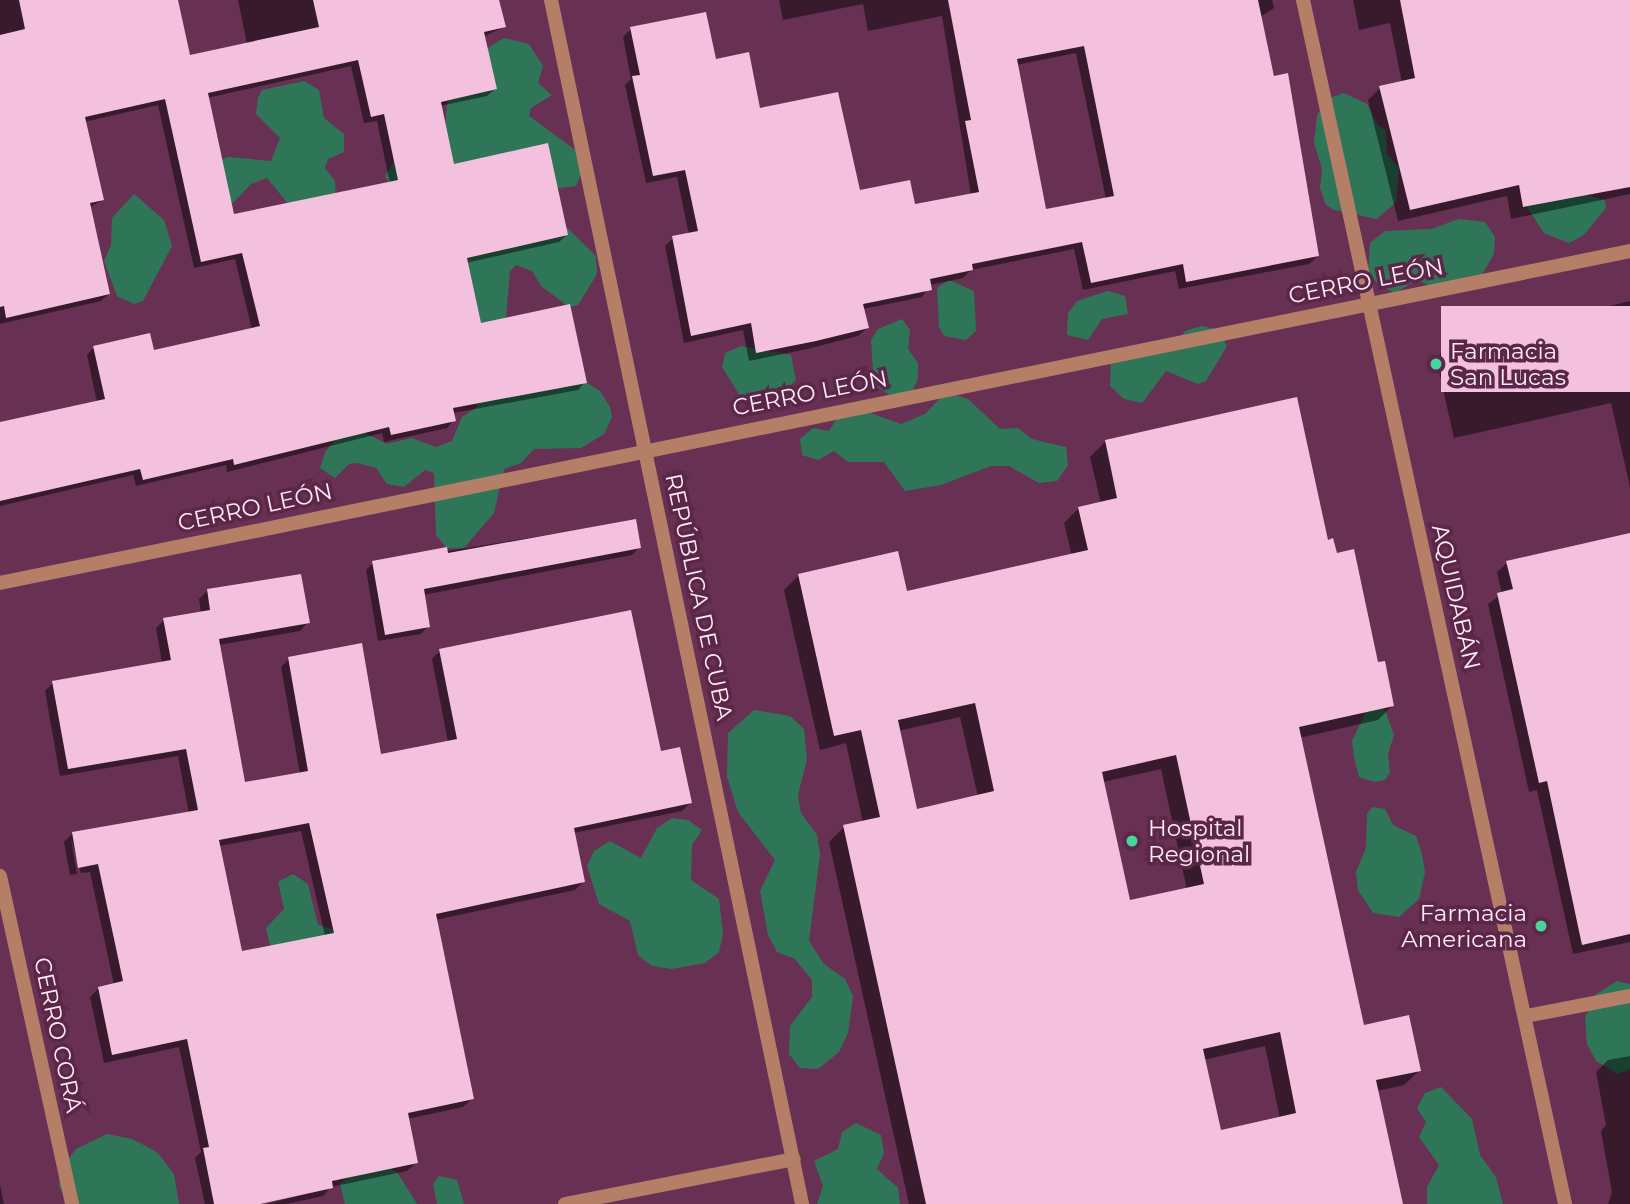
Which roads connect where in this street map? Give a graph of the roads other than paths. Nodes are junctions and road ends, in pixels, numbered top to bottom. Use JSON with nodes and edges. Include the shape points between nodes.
{"nodes":[{"id":1,"x":551,"y":0,"type":"edge"},
{"id":2,"x":1303,"y":0,"type":"edge"},
{"id":3,"x":1630,"y":251,"type":"edge"},
{"id":4,"x":1368,"y":303,"type":"junction"},
{"id":5,"x":645,"y":450,"type":"junction"},
{"id":6,"x":0,"y":583,"type":"edge"},
{"id":7,"x":0,"y":876,"type":"edge"},
{"id":8,"x":1630,"y":996,"type":"edge"},
{"id":9,"x":1526,"y":1016,"type":"junction"},
{"id":10,"x":794,"y":1160,"type":"junction"},
{"id":11,"x":72,"y":1204,"type":"edge"},
{"id":12,"x":565,"y":1204,"type":"edge"},
{"id":13,"x":802,"y":1204,"type":"edge"},
{"id":14,"x":1565,"y":1204,"type":"edge"}],
"edges":[{"from":1,"to":5,"type":"street","name":"REPÚBLICA DE CUBA"},
{"from":2,"to":4,"type":"street","name":"AQUIDABÁN"},
{"from":3,"to":4,"type":"street","name":"CERRO LEÓN"},
{"from":4,"to":5,"type":"street","name":"CERRO LEÓN"},
{"from":4,"to":9,"type":"street","name":"AQUIDABÁN"},
{"from":5,"to":6,"type":"street","name":"CERRO LEÓN"},
{"from":5,"to":10,"type":"street","name":"REPÚBLICA DE CUBA"},
{"from":7,"to":11,"type":"street","name":"CERRO CORÁ"},
{"from":8,"to":9,"type":"street"},
{"from":9,"to":14,"type":"street","name":"AQUIDABÁN"},
{"from":10,"to":12,"type":"street"},
{"from":10,"to":13,"type":"street","name":"REPÚBLICA DE CUBA"}]}
